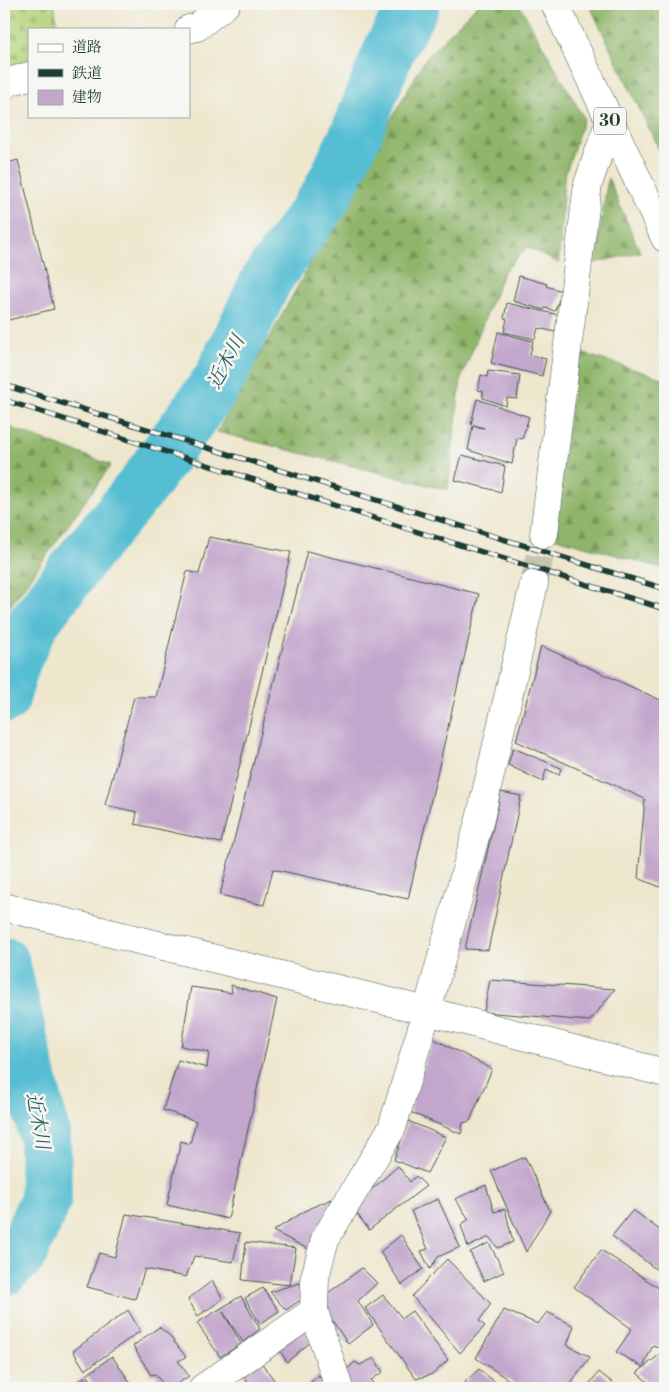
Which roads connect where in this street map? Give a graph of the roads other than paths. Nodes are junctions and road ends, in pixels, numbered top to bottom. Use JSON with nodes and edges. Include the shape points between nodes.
{"nodes":[{"id":1,"x":226,"y":4,"type":"edge"},
{"id":2,"x":555,"y":4,"type":"edge"},
{"id":3,"x":190,"y":29,"type":"edge"},
{"id":4,"x":28,"y":76,"type":"edge"},
{"id":5,"x":4,"y":86,"type":"edge"},
{"id":6,"x":610,"y":120,"type":"junction"},
{"id":7,"x":665,"y":238,"type":"edge"},
{"id":8,"x":544,"y":534,"type":"tunnel mouth"},
{"id":9,"x":534,"y":584,"type":"tunnel mouth"},
{"id":10,"x":4,"y":907,"type":"edge"},
{"id":11,"x":427,"y":1011,"type":"junction"},
{"id":12,"x":665,"y":1073,"type":"edge"},
{"id":13,"x":314,"y":1311,"type":"junction"},
{"id":14,"x":203,"y":1388,"type":"edge"},
{"id":15,"x":339,"y":1388,"type":"edge"}],
"edges":[{"from":1,"to":3,"type":"street"},
{"from":2,"to":6,"type":"street","number":"30"},
{"from":4,"to":5,"type":"street"},
{"from":6,"to":7,"type":"street","number":"30"},
{"from":6,"to":8,"type":"street","via":[[588,184]]},
{"from":9,"to":11,"type":"street","via":[[480,819]]},
{"from":10,"to":11,"type":"street"},
{"from":11,"to":12,"type":"street"},
{"from":11,"to":13,"type":"street","via":[[392,1128],[325,1239],[315,1277]]},
{"from":13,"to":14,"type":"street"},
{"from":13,"to":15,"type":"street"}]}
